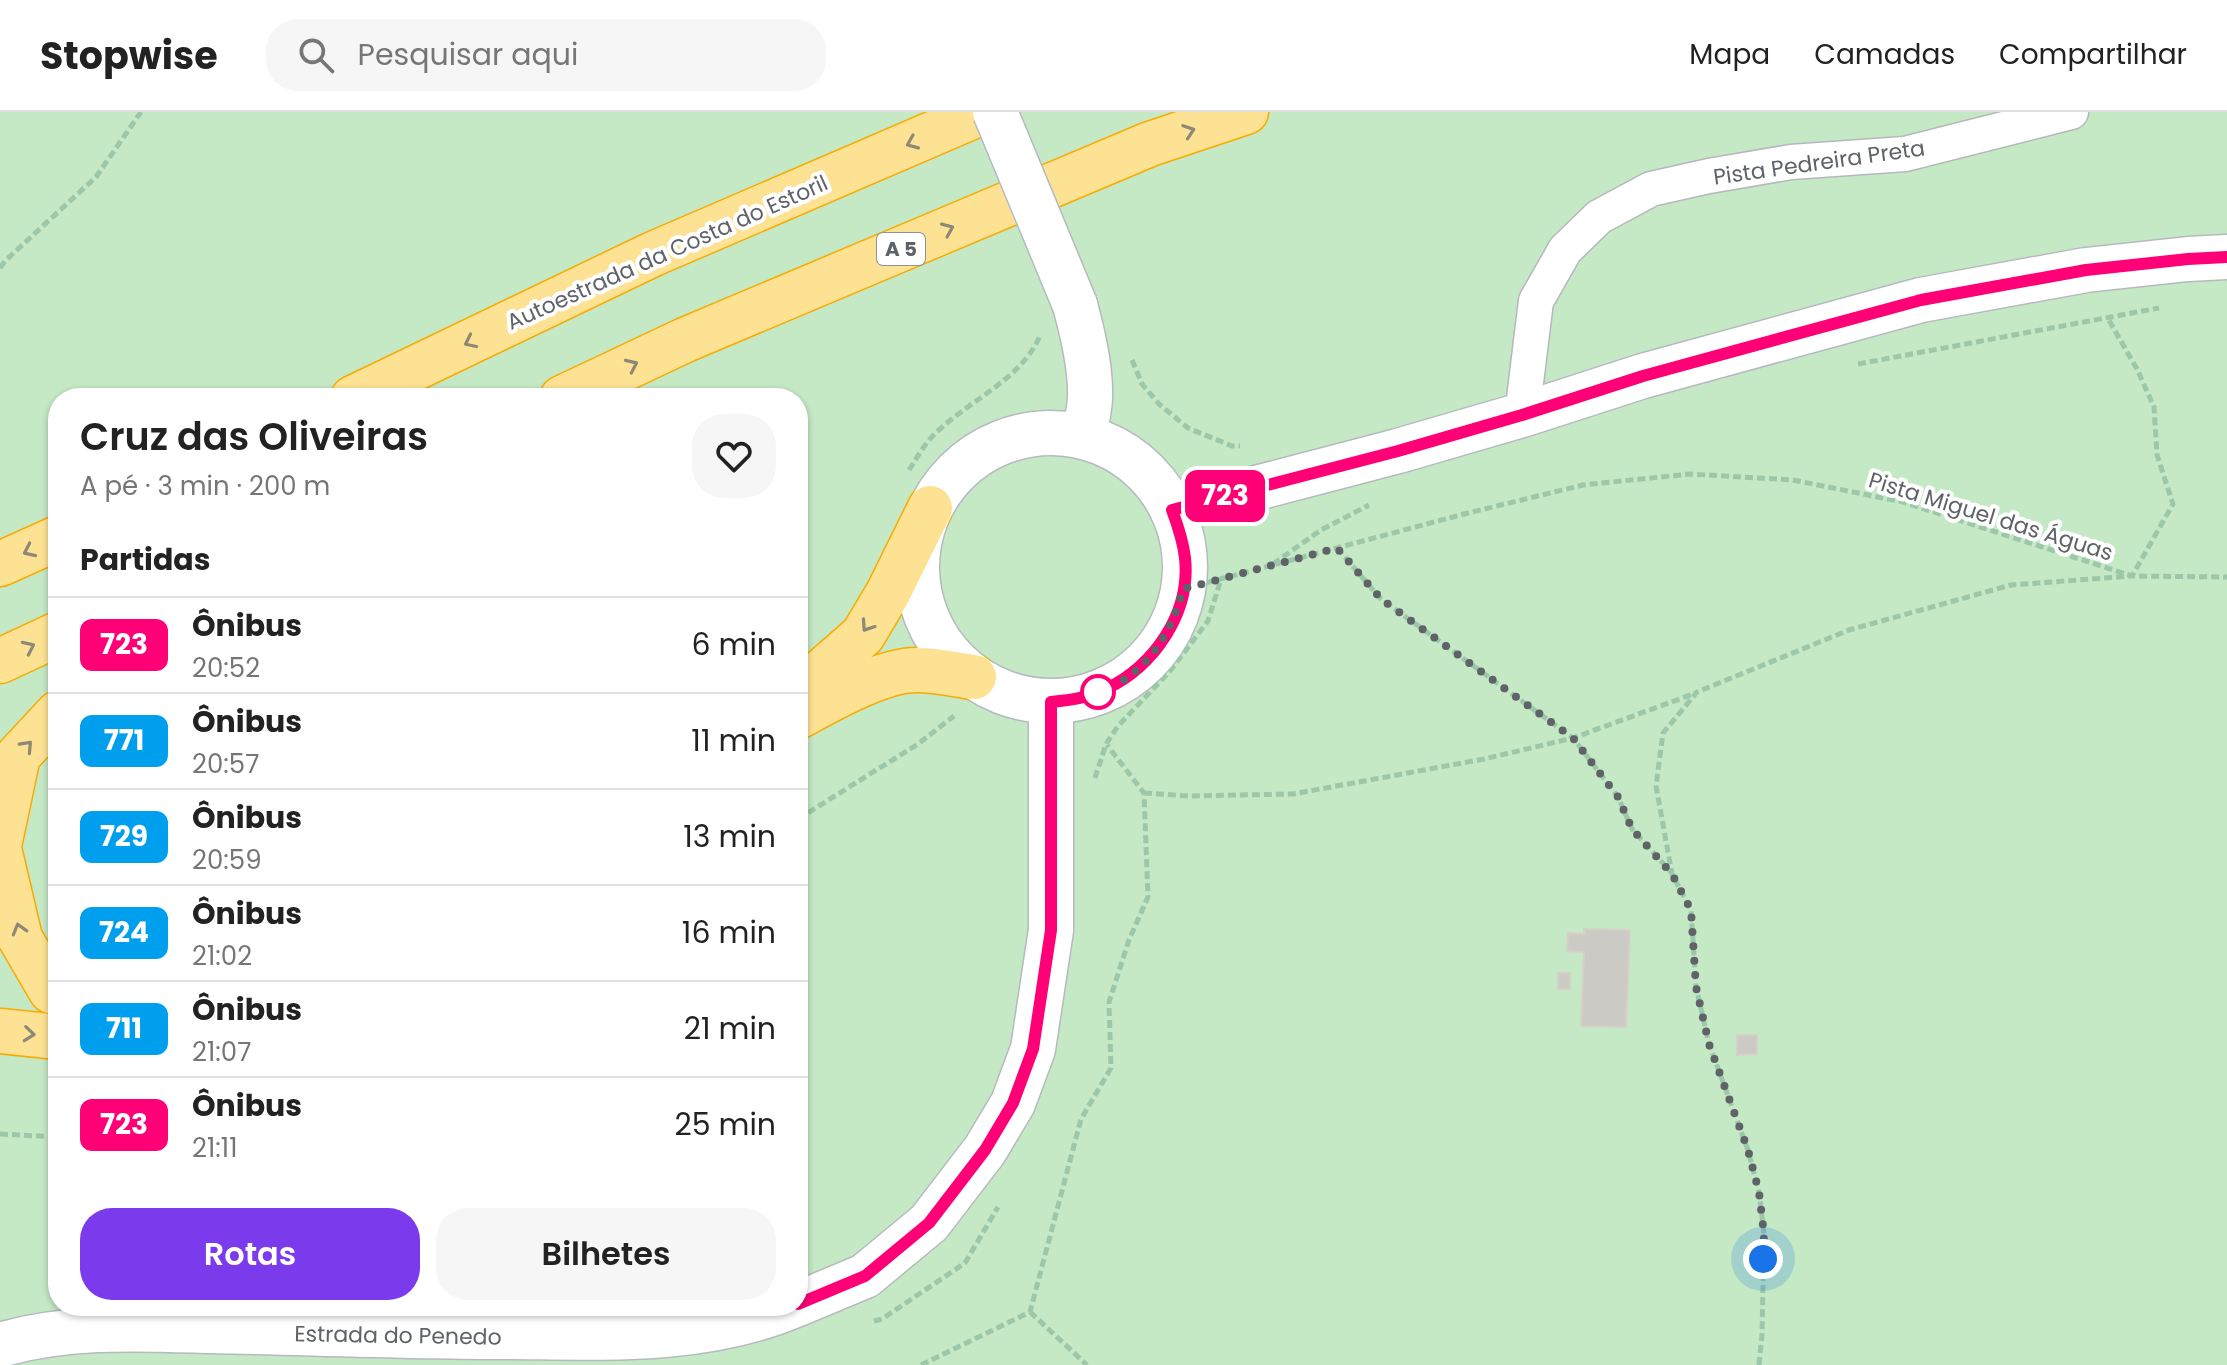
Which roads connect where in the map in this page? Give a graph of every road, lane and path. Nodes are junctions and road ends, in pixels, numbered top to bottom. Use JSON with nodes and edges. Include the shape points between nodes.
{"nodes":[{"id":1,"x":141,"y":112,"type":"edge"},
{"id":2,"x":983,"y":112,"type":"edge"},
{"id":3,"x":995,"y":112,"type":"edge"},
{"id":4,"x":1246,"y":112,"type":"edge"},
{"id":5,"x":2071,"y":112,"type":"edge"},
{"id":6,"x":2227,"y":257,"type":"edge"},
{"id":7,"x":0,"y":268,"type":"edge"},
{"id":8,"x":2168,"y":306,"type":"dead end"},
{"id":9,"x":2107,"y":317,"type":"junction"},
{"id":10,"x":1058,"y":318,"type":"junction"},
{"id":11,"x":1131,"y":358,"type":"dead end"},
{"id":12,"x":1850,"y":366,"type":"dead end"},
{"id":13,"x":374,"y":388,"type":"edge"},
{"id":14,"x":583,"y":388,"type":"edge"},
{"id":15,"x":1522,"y":415,"type":"junction"},
{"id":16,"x":1084,"y":437,"type":"junction"},
{"id":17,"x":1246,"y":446,"type":"dead end"},
{"id":18,"x":917,"y":493,"type":"junction"},
{"id":19,"x":1371,"y":504,"type":"dead end"},
{"id":20,"x":1172,"y":510,"type":"junction"},
{"id":21,"x":48,"y":542,"type":"edge"},
{"id":22,"x":1337,"y":548,"type":"junction"},
{"id":23,"x":0,"y":564,"type":"edge"},
{"id":24,"x":1269,"y":567,"type":"junction"},
{"id":25,"x":2132,"y":576,"type":"junction"},
{"id":26,"x":2227,"y":577,"type":"edge"},
{"id":27,"x":1202,"y":584,"type":"junction"},
{"id":28,"x":48,"y":639,"type":"edge"},
{"id":29,"x":0,"y":661,"type":"edge"},
{"id":30,"x":808,"y":682,"type":"edge"},
{"id":31,"x":1697,"y":692,"type":"junction"},
{"id":32,"x":968,"y":694,"type":"junction"},
{"id":33,"x":1051,"y":702,"type":"junction"},
{"id":34,"x":808,"y":711,"type":"edge"},
{"id":35,"x":48,"y":724,"type":"edge"},
{"id":36,"x":1573,"y":738,"type":"junction"},
{"id":37,"x":1106,"y":744,"type":"junction"},
{"id":38,"x":1092,"y":787,"type":"dead end"},
{"id":39,"x":1144,"y":793,"type":"junction"},
{"id":40,"x":808,"y":813,"type":"edge"},
{"id":41,"x":0,"y":841,"type":"edge"},
{"id":42,"x":0,"y":853,"type":"edge"},
{"id":43,"x":1672,"y":874,"type":"junction"},
{"id":44,"x":48,"y":986,"type":"edge"},
{"id":45,"x":0,"y":1031,"type":"edge"},
{"id":46,"x":48,"y":1036,"type":"edge"},
{"id":47,"x":0,"y":1134,"type":"edge"},
{"id":48,"x":48,"y":1136,"type":"edge"},
{"id":49,"x":1001,"y":1202,"type":"dead end"},
{"id":50,"x":808,"y":1300,"type":"edge"},
{"id":51,"x":1030,"y":1312,"type":"junction"},
{"id":52,"x":766,"y":1316,"type":"edge"},
{"id":53,"x":868,"y":1323,"type":"dead end"},
{"id":54,"x":0,"y":1345,"type":"edge"},
{"id":55,"x":939,"y":1357,"type":"junction"},
{"id":56,"x":921,"y":1365,"type":"edge"},
{"id":57,"x":939,"y":1365,"type":"edge"},
{"id":58,"x":1087,"y":1365,"type":"edge"},
{"id":59,"x":1759,"y":1365,"type":"edge"}],
"edges":[{"from":1,"to":7,"type":"path","via":[[96,177]]},
{"from":2,"to":13,"type":"highway","name":"Autoestrada da Costa do Estoril","one_way":true,"via":[[653,254]]},
{"from":3,"to":10,"type":"street","bridge":true},
{"from":14,"to":4,"type":"highway","number":"A 5","one_way":true,"via":[[1150,144]]},
{"from":5,"to":15,"type":"street","name":"Pista Pedreira Preta","via":[[1905,154],[1791,162],[1694,179],[1651,189],[1599,217],[1565,250],[1536,301]]},
{"from":6,"to":15,"type":"street","via":[[2086,270],[1921,300]]},
{"from":8,"to":9,"type":"path"},
{"from":9,"to":12,"type":"path"},
{"from":9,"to":25,"type":"path","via":[[2154,407],[2157,455],[2173,504]]},
{"from":10,"to":16,"type":"street","via":[[1084,336],[1090,399]]},
{"from":10,"to":18,"type":"path","via":[[1020,366],[924,446]]},
{"from":11,"to":17,"type":"path","via":[[1142,384],[1188,428],[1232,446]]},
{"from":15,"to":20,"type":"street"},
{"from":16,"to":18,"type":"street","via":[[1032,435],[1007,441],[983,451],[944,485]]},
{"from":16,"to":20,"type":"street","via":[[1136,464]]},
{"from":18,"to":30,"type":"highway","one_way":true,"via":[[888,593],[863,635]]},
{"from":18,"to":32,"type":"street","via":[[917,587],[924,614]]},
{"from":19,"to":24,"type":"path","via":[[1321,530]]},
{"from":20,"to":27,"type":"street","via":[[1185,562]]},
{"from":21,"to":23,"type":"highway","one_way":true},
{"from":22,"to":24,"type":"path","name":"Pista Miguel das Águas"},
{"from":22,"to":25,"type":"path","name":"Pista Miguel das Águas","via":[[1583,485],[1690,474],[1793,480],[1903,502]]},
{"from":22,"to":36,"type":"path","via":[[1381,599]]},
{"from":24,"to":27,"type":"path","name":"Pista Miguel das Águas"},
{"from":25,"to":26,"type":"path","name":"Pista Miguel das Águas"},
{"from":25,"to":31,"type":"path","via":[[2011,585],[1849,630]]},
{"from":27,"to":33,"type":"street","via":[[1148,660],[1127,677],[1078,699]]},
{"from":27,"to":37,"type":"path","via":[[1208,621]]},
{"from":29,"to":28,"type":"highway","one_way":true},
{"from":31,"to":36,"type":"path"},
{"from":31,"to":43,"type":"path","via":[[1663,733],[1656,786]]},
{"from":32,"to":33,"type":"street"},
{"from":32,"to":34,"type":"highway","via":[[917,669],[892,673]]},
{"from":32,"to":40,"type":"path","via":[[918,744]]},
{"from":33,"to":50,"type":"street","name":"Estrada do Penedo","via":[[1051,930],[1033,1049],[1013,1103],[985,1150],[929,1223],[865,1276]]},
{"from":41,"to":35,"type":"highway","one_way":true,"via":[[18,756]]},
{"from":36,"to":39,"type":"path","via":[[1293,794]]},
{"from":36,"to":43,"type":"path","via":[[1618,797],[1632,829]]},
{"from":37,"to":38,"type":"path"},
{"from":37,"to":39,"type":"path"},
{"from":39,"to":51,"type":"path","via":[[1148,897],[1109,1002],[1111,1068],[1081,1119]]},
{"from":44,"to":42,"type":"highway","one_way":true,"via":[[20,938]]},
{"from":43,"to":59,"type":"path","via":[[1691,910],[1696,987],[1709,1044],[1759,1192],[1764,1234]]},
{"from":45,"to":46,"type":"highway","one_way":true},
{"from":47,"to":48,"type":"path"},
{"from":49,"to":53,"type":"path","via":[[965,1263]]},
{"from":51,"to":55,"type":"path"},
{"from":51,"to":58,"type":"path"},
{"from":52,"to":54,"type":"street","name":"Estrada do Penedo","via":[[719,1330],[626,1338],[143,1329],[33,1336]]},
{"from":55,"to":56,"type":"path"},
{"from":55,"to":57,"type":"path"}]}
